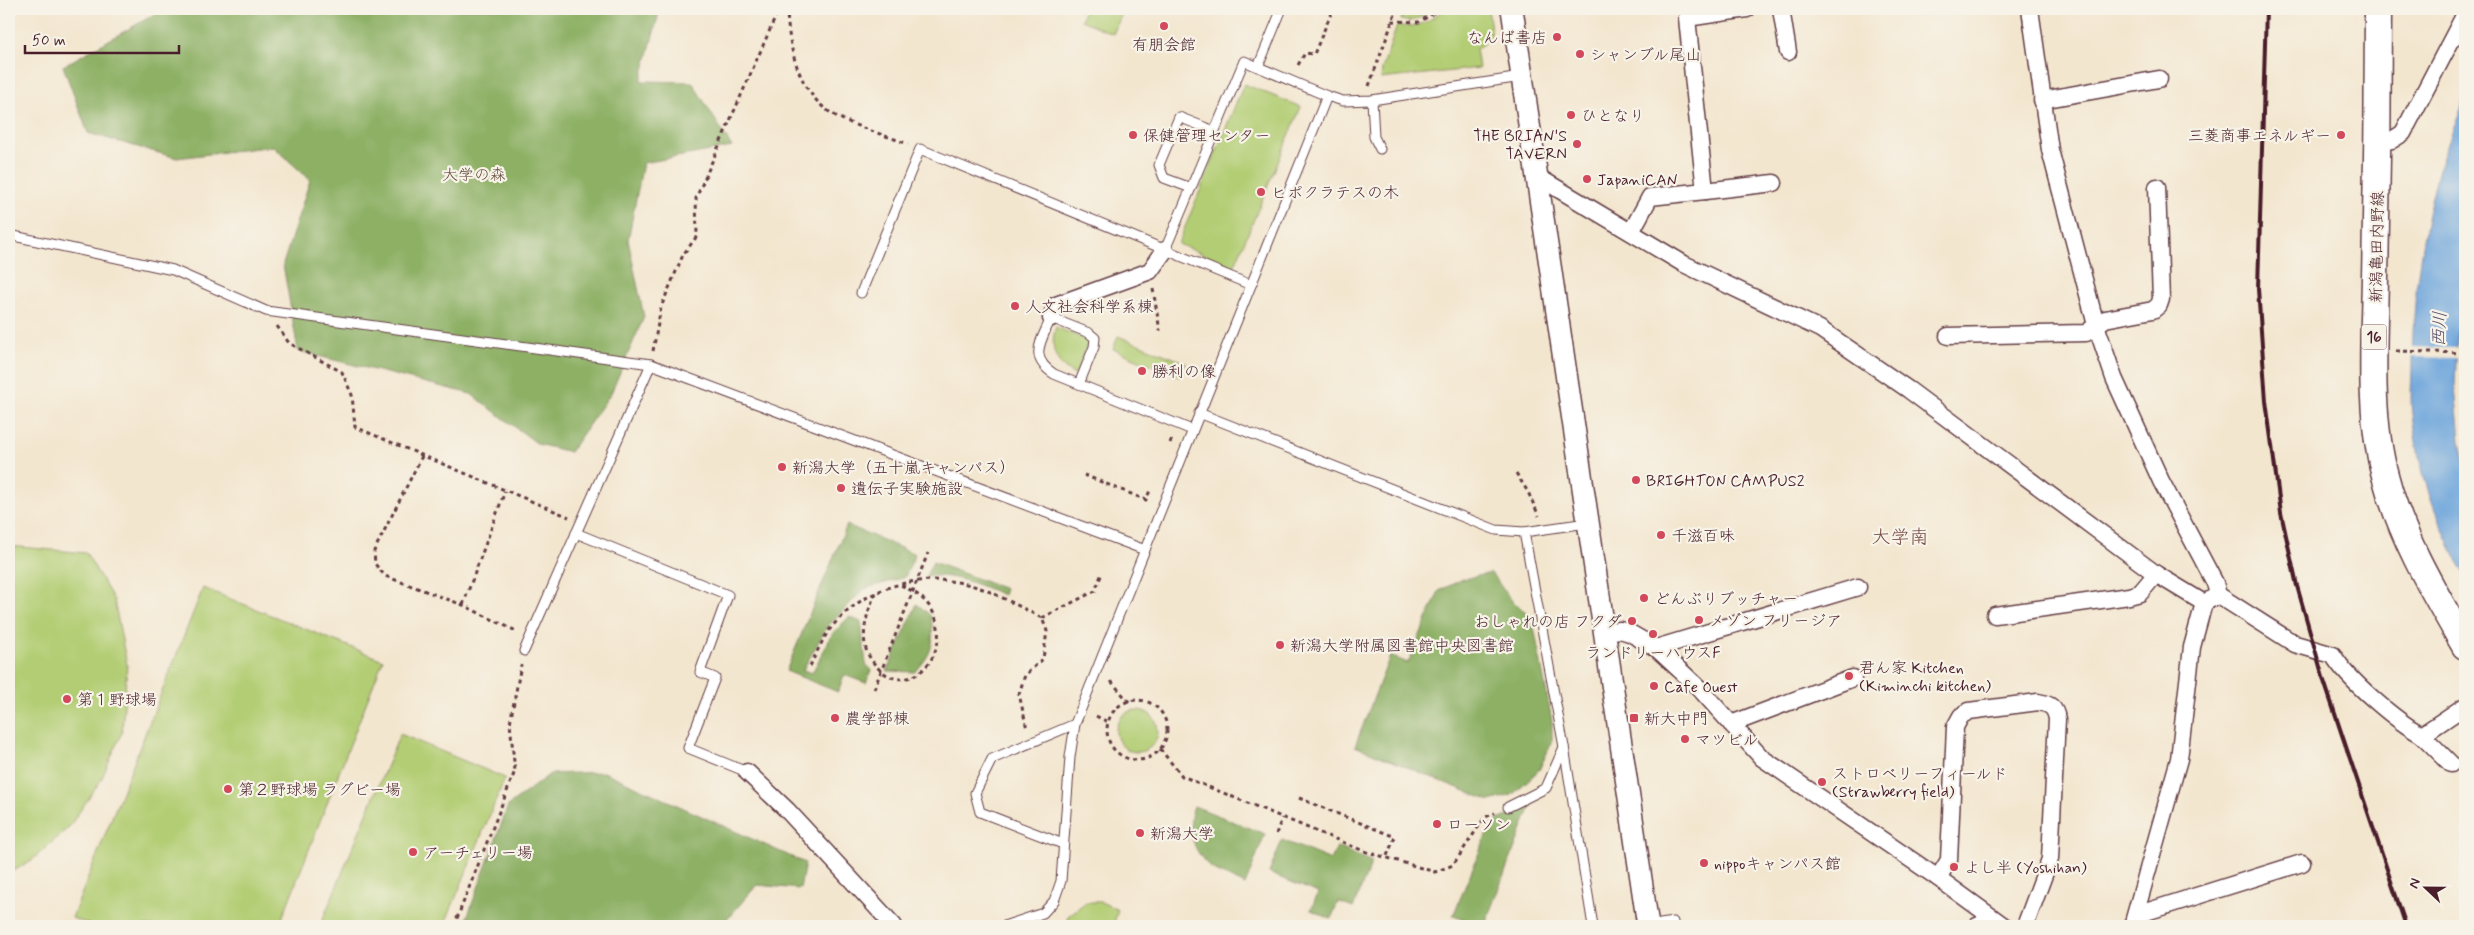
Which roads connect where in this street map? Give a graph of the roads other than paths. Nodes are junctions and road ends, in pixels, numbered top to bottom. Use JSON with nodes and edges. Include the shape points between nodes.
{"nodes":[{"id":1,"x":1512,"y":9,"type":"edge"},
{"id":2,"x":1747,"y":9,"type":"edge"},
{"id":3,"x":1781,"y":9,"type":"edge"},
{"id":4,"x":2030,"y":9,"type":"edge"},
{"id":5,"x":2378,"y":9,"type":"edge"},
{"id":6,"x":1281,"y":12,"type":"dead end"},
{"id":7,"x":2465,"y":14,"type":"edge"},
{"id":8,"x":1788,"y":52,"type":"dead end"},
{"id":9,"x":1258,"y":67,"type":"junction"},
{"id":10,"x":1521,"y":77,"type":"junction"},
{"id":11,"x":2160,"y":79,"type":"dead end"},
{"id":12,"x":1327,"y":96,"type":"junction"},
{"id":13,"x":1368,"y":100,"type":"junction"},
{"id":14,"x":2042,"y":100,"type":"junction"},
{"id":15,"x":1214,"y":131,"type":"junction"},
{"id":16,"x":2378,"y":143,"type":"junction"},
{"id":17,"x":1380,"y":149,"type":"dead end"},
{"id":18,"x":1538,"y":177,"type":"junction"},
{"id":19,"x":1774,"y":183,"type":"dead end"},
{"id":20,"x":2158,"y":187,"type":"dead end"},
{"id":21,"x":1191,"y":188,"type":"junction"},
{"id":22,"x":1706,"y":191,"type":"junction"},
{"id":23,"x":1631,"y":232,"type":"junction"},
{"id":24,"x":9,"y":235,"type":"edge"},
{"id":25,"x":1165,"y":250,"type":"junction"},
{"id":26,"x":1251,"y":285,"type":"junction"},
{"id":27,"x":861,"y":293,"type":"dead end"},
{"id":28,"x":1051,"y":318,"type":"junction"},
{"id":29,"x":2096,"y":325,"type":"junction"},
{"id":30,"x":1948,"y":336,"type":"dead end"},
{"id":31,"x":651,"y":364,"type":"junction"},
{"id":32,"x":1079,"y":384,"type":"junction"},
{"id":33,"x":1199,"y":413,"type":"junction"},
{"id":34,"x":1192,"y":430,"type":"junction"},
{"id":35,"x":1587,"y":523,"type":"junction"},
{"id":36,"x":1524,"y":532,"type":"junction"},
{"id":37,"x":576,"y":533,"type":"junction"},
{"id":38,"x":1145,"y":550,"type":"junction"},
{"id":39,"x":2156,"y":574,"type":"junction"},
{"id":40,"x":1858,"y":587,"type":"dead end"},
{"id":41,"x":2211,"y":599,"type":"junction"},
{"id":42,"x":1995,"y":615,"type":"dead end"},
{"id":43,"x":1605,"y":632,"type":"junction"},
{"id":44,"x":2465,"y":646,"type":"edge"},
{"id":45,"x":1656,"y":648,"type":"junction"},
{"id":46,"x":524,"y":651,"type":"road end"},
{"id":47,"x":1853,"y":678,"type":"dead end"},
{"id":48,"x":2465,"y":706,"type":"edge"},
{"id":49,"x":1075,"y":724,"type":"junction"},
{"id":50,"x":1731,"y":724,"type":"junction"},
{"id":51,"x":2422,"y":735,"type":"junction"},
{"id":52,"x":1564,"y":747,"type":"junction"},
{"id":53,"x":2451,"y":764,"type":"dead end"},
{"id":54,"x":747,"y":772,"type":"joint"},
{"id":55,"x":1508,"y":807,"type":"road end"},
{"id":56,"x":1063,"y":844,"type":"junction"},
{"id":57,"x":2302,"y":864,"type":"dead end"},
{"id":58,"x":1938,"y":878,"type":"junction"},
{"id":59,"x":1983,"y":921,"type":"edge"},
{"id":60,"x":2134,"y":921,"type":"edge"},
{"id":61,"x":1673,"y":922,"type":"dead end"},
{"id":62,"x":894,"y":926,"type":"edge"},
{"id":63,"x":1004,"y":926,"type":"edge"},
{"id":64,"x":1593,"y":926,"type":"edge"},
{"id":65,"x":1648,"y":926,"type":"edge"},
{"id":66,"x":2004,"y":926,"type":"edge"},
{"id":67,"x":2025,"y":926,"type":"edge"}],
"edges":[{"from":1,"to":10,"type":"street"},
{"from":2,"to":22,"type":"street","via":[[1687,18]]},
{"from":3,"to":8,"type":"street"},
{"from":4,"to":14,"type":"street"},
{"from":5,"to":16,"type":"main road","name":"新潟亀田内野線","number":"16"},
{"from":6,"to":9,"type":"lane"},
{"from":7,"to":16,"type":"street","via":[[2402,133],[2392,140]]},
{"from":9,"to":12,"type":"lane"},
{"from":9,"to":15,"type":"lane","via":[[1244,61]]},
{"from":10,"to":13,"type":"lane"},
{"from":10,"to":18,"type":"street"},
{"from":11,"to":14,"type":"street"},
{"from":12,"to":13,"type":"lane","via":[[1343,101]]},
{"from":12,"to":26,"type":"lane"},
{"from":13,"to":17,"type":"lane","via":[[1374,137]]},
{"from":14,"to":29,"type":"street","via":[[2050,150]]},
{"from":15,"to":21,"type":"lane"},
{"from":15,"to":21,"type":"lane","via":[[1179,118],[1160,165],[1164,178]]},
{"from":16,"to":44,"type":"main road","name":"新潟亀田内野線","number":"16","via":[[2374,351],[2378,446],[2390,493],[2406,536]]},
{"from":18,"to":23,"type":"street"},
{"from":18,"to":35,"type":"street"},
{"from":19,"to":22,"type":"street"},
{"from":20,"to":29,"type":"street","via":[[2159,306],[2105,319]]},
{"from":21,"to":25,"type":"lane"},
{"from":22,"to":23,"type":"street","via":[[1650,197]]},
{"from":23,"to":39,"type":"street","via":[[1684,264],[1820,329],[1909,390]]},
{"from":24,"to":31,"type":"lane","via":[[174,270],[267,311]]},
{"from":25,"to":26,"type":"lane"},
{"from":25,"to":27,"type":"lane","via":[[920,149]]},
{"from":25,"to":28,"type":"street","via":[[1150,271],[1056,305]]},
{"from":26,"to":33,"type":"lane"},
{"from":28,"to":32,"type":"lane","via":[[1037,352],[1042,366]]},
{"from":28,"to":32,"type":"lane","via":[[1095,338]]},
{"from":29,"to":30,"type":"street","via":[[2086,333]]},
{"from":29,"to":41,"type":"street","via":[[2114,378],[2161,480],[2215,582]]},
{"from":31,"to":37,"type":"lane"},
{"from":31,"to":38,"type":"lane"},
{"from":32,"to":34,"type":"lane"},
{"from":33,"to":34,"type":"lane"},
{"from":33,"to":36,"type":"lane","via":[[1496,530]]},
{"from":34,"to":38,"type":"lane"},
{"from":35,"to":36,"type":"lane"},
{"from":35,"to":43,"type":"street"},
{"from":36,"to":52,"type":"lane"},
{"from":37,"to":46,"type":"lane"},
{"from":37,"to":54,"type":"lane","via":[[728,595],[700,672],[715,678],[688,748]]},
{"from":38,"to":49,"type":"lane"},
{"from":39,"to":41,"type":"street"},
{"from":39,"to":42,"type":"street","via":[[2140,593],[2129,596]]},
{"from":40,"to":45,"type":"street"},
{"from":41,"to":51,"type":"street","via":[[2224,601],[2295,644],[2333,655],[2340,668],[2364,692]]},
{"from":41,"to":60,"type":"street","via":[[2192,646],[2179,759]]},
{"from":43,"to":45,"type":"street","via":[[1620,630],[1630,633]]},
{"from":43,"to":65,"type":"street"},
{"from":45,"to":50,"type":"street"},
{"from":47,"to":50,"type":"street"},
{"from":48,"to":51,"type":"street"},
{"from":49,"to":56,"type":"lane"},
{"from":49,"to":56,"type":"lane","via":[[992,759],[975,793],[980,812]]},
{"from":50,"to":58,"type":"street","via":[[1769,763]]},
{"from":51,"to":53,"type":"street"},
{"from":52,"to":55,"type":"lane","via":[[1546,788]]},
{"from":52,"to":64,"type":"lane"},
{"from":54,"to":62,"type":"street","via":[[787,810]]},
{"from":56,"to":63,"type":"lane","via":[[1062,881],[1054,901],[1043,913]]},
{"from":57,"to":60,"type":"street"},
{"from":58,"to":59,"type":"street"},
{"from":58,"to":67,"type":"street","via":[[1949,860],[1955,726],[1961,716],[1969,711],[2038,702],[2048,704],[2055,710],[2057,719],[2050,859]]},
{"from":59,"to":66,"type":"street"},
{"from":61,"to":65,"type":"lane"}]}
